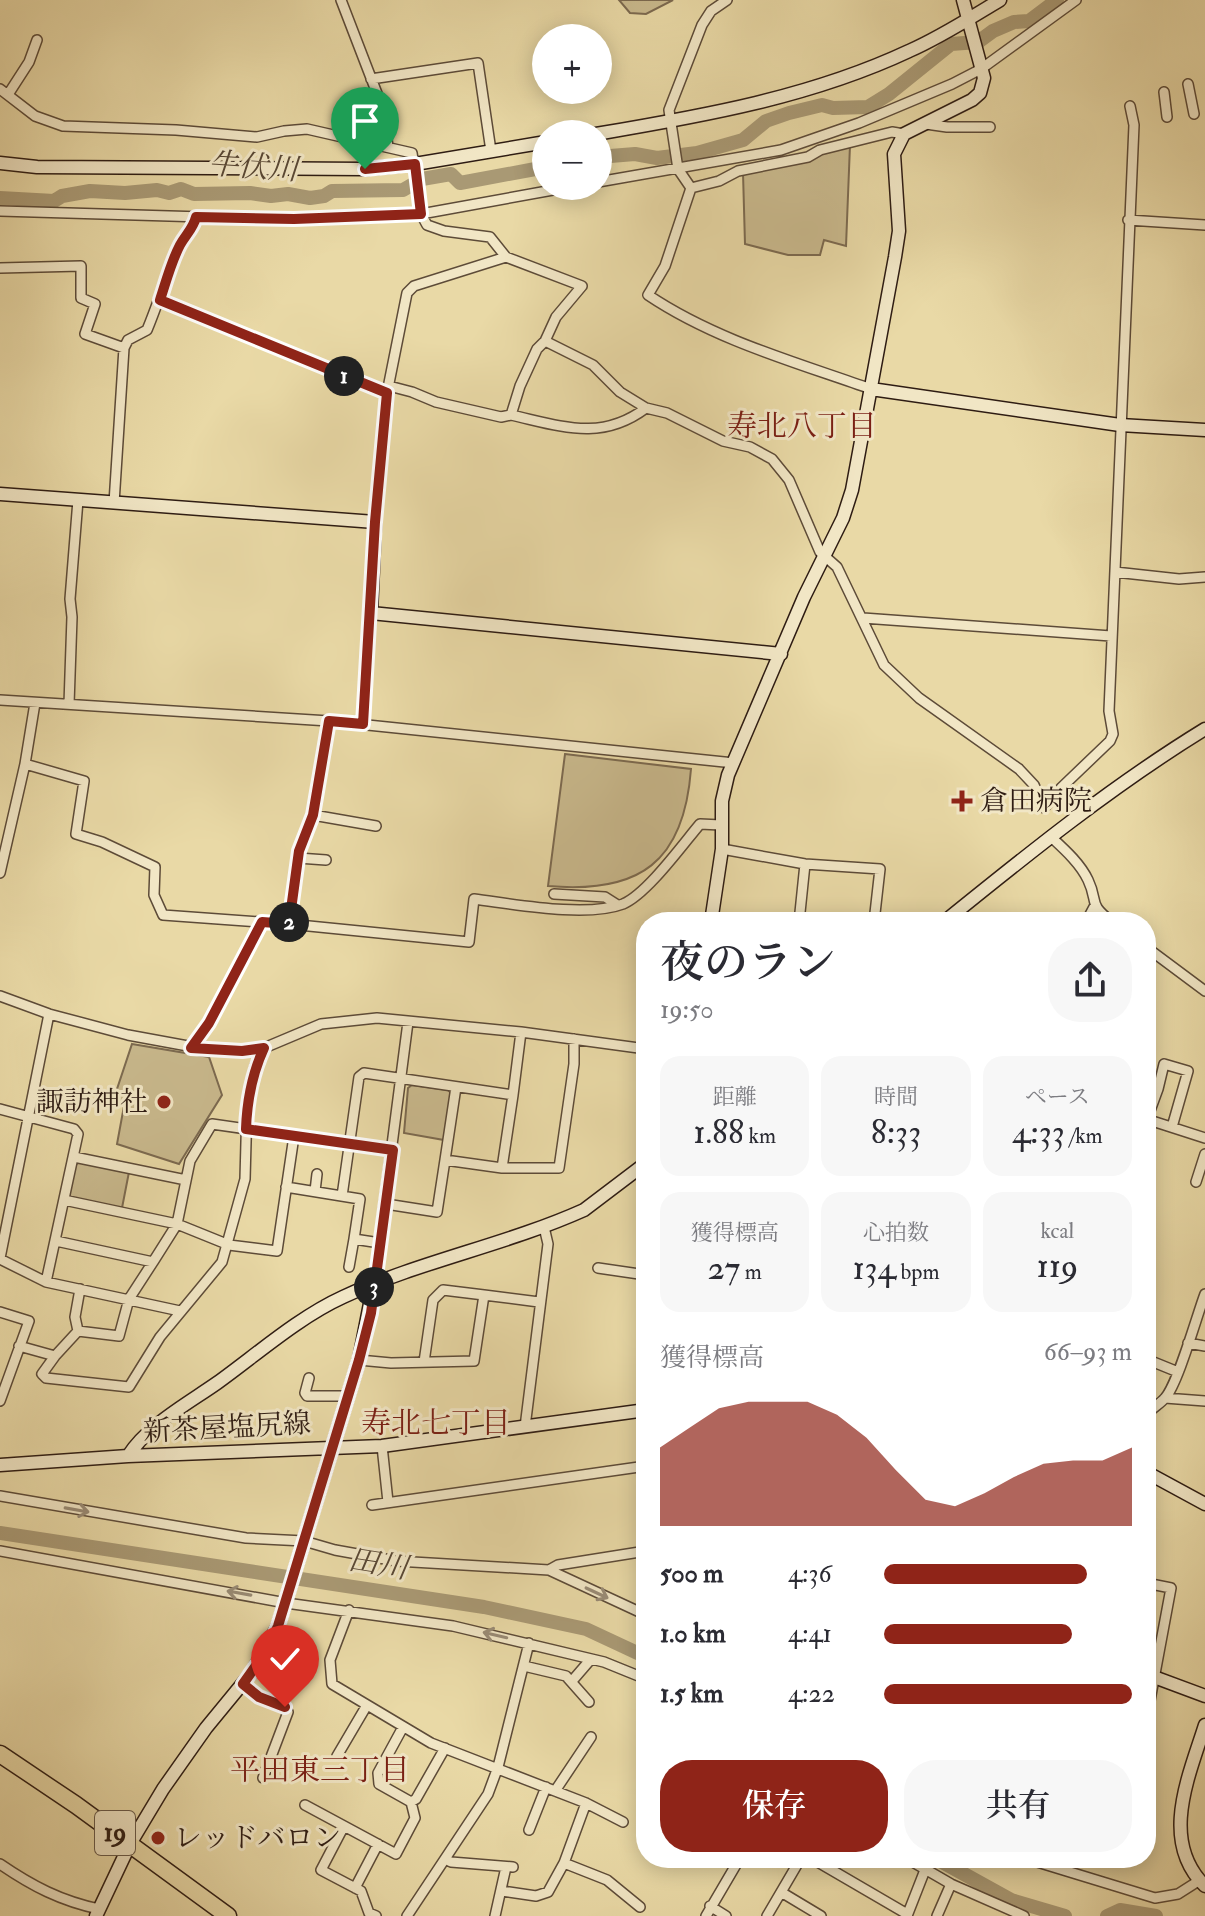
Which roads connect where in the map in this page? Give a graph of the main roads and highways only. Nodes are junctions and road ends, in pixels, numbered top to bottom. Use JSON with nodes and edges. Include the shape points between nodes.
{"nodes":[{"id":1,"x":0,"y":1754,"type":"edge"},
{"id":2,"x":228,"y":1916,"type":"edge"}],
"edges":[{"from":1,"to":2,"type":"highway","number":"19"}]}
